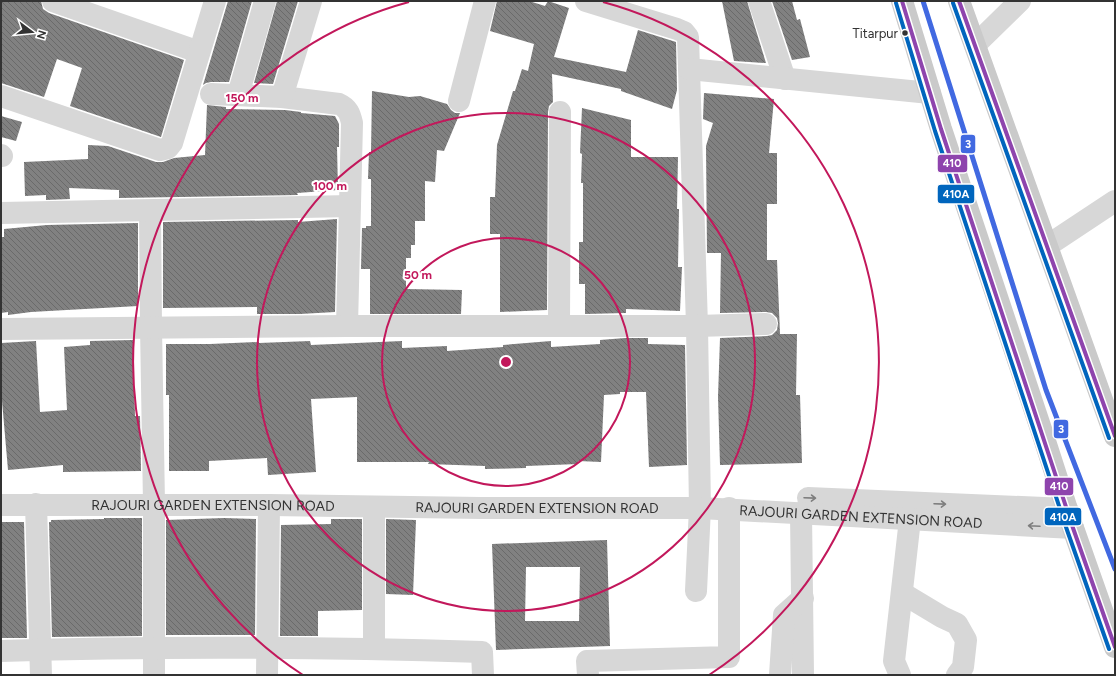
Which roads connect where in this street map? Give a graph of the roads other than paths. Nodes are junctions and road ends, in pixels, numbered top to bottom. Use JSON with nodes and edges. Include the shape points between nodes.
{"nodes":[{"id":1,"x":53,"y":1,"type":"edge"},
{"id":2,"x":215,"y":1,"type":"edge"},
{"id":3,"x":265,"y":1,"type":"edge"},
{"id":4,"x":312,"y":1,"type":"edge"},
{"id":5,"x":485,"y":1,"type":"edge"},
{"id":6,"x":586,"y":1,"type":"edge"},
{"id":7,"x":759,"y":1,"type":"edge"},
{"id":8,"x":902,"y":1,"type":"edge"},
{"id":9,"x":959,"y":1,"type":"edge"},
{"id":10,"x":1020,"y":1,"type":"edge"},
{"id":11,"x":975,"y":45,"type":"junction"},
{"id":12,"x":200,"y":52,"type":"junction"},
{"id":13,"x":689,"y":69,"type":"junction"},
{"id":14,"x":785,"y":79,"type":"junction"},
{"id":15,"x":930,"y":93,"type":"junction"},
{"id":16,"x":211,"y":94,"type":"dead end"},
{"id":17,"x":238,"y":94,"type":"junction"},
{"id":18,"x":1,"y":96,"type":"edge"},
{"id":19,"x":282,"y":97,"type":"junction"},
{"id":20,"x":459,"y":101,"type":"dead end"},
{"id":21,"x":560,"y":112,"type":"dead end"},
{"id":22,"x":1115,"y":201,"type":"edge"},
{"id":23,"x":350,"y":206,"type":"junction"},
{"id":24,"x":150,"y":211,"type":"junction"},
{"id":25,"x":1,"y":213,"type":"edge"},
{"id":26,"x":1047,"y":246,"type":"junction"},
{"id":27,"x":766,"y":324,"type":"dead end"},
{"id":28,"x":347,"y":326,"type":"junction"},
{"id":29,"x":559,"y":326,"type":"junction"},
{"id":30,"x":696,"y":326,"type":"junction"},
{"id":31,"x":151,"y":328,"type":"junction"},
{"id":32,"x":1,"y":329,"type":"edge"},
{"id":33,"x":1111,"y":409,"type":"edge"},
{"id":34,"x":1115,"y":436,"type":"edge"},
{"id":35,"x":1,"y":495,"type":"edge"},
{"id":36,"x":154,"y":499,"type":"junction"},
{"id":37,"x":699,"y":501,"type":"junction"},
{"id":38,"x":36,"y":504,"type":"junction"},
{"id":39,"x":1,"y":505,"type":"edge"},
{"id":40,"x":269,"y":505,"type":"junction"},
{"id":41,"x":374,"y":506,"type":"junction"},
{"id":42,"x":729,"y":508,"type":"junction"},
{"id":43,"x":801,"y":512,"type":"junction"},
{"id":44,"x":1070,"y":518,"type":"junction"},
{"id":45,"x":910,"y":519,"type":"junction"},
{"id":46,"x":696,"y":591,"type":"dead end"},
{"id":47,"x":902,"y":593,"type":"junction"},
{"id":48,"x":803,"y":598,"type":"junction"},
{"id":49,"x":1115,"y":647,"type":"edge"},
{"id":50,"x":154,"y":648,"type":"junction"},
{"id":51,"x":268,"y":648,"type":"junction"},
{"id":52,"x":374,"y":649,"type":"junction"},
{"id":53,"x":41,"y":650,"type":"junction"},
{"id":54,"x":1,"y":651,"type":"edge"},
{"id":55,"x":41,"y":675,"type":"edge"},
{"id":56,"x":154,"y":675,"type":"edge"},
{"id":57,"x":268,"y":675,"type":"edge"},
{"id":58,"x":483,"y":675,"type":"edge"},
{"id":59,"x":588,"y":675,"type":"edge"},
{"id":60,"x":780,"y":675,"type":"edge"},
{"id":61,"x":803,"y":675,"type":"edge"},
{"id":62,"x":900,"y":675,"type":"edge"},
{"id":63,"x":957,"y":675,"type":"edge"}],
"edges":[{"from":1,"to":12,"type":"street"},
{"from":2,"to":12,"type":"street"},
{"from":3,"to":17,"type":"street"},
{"from":4,"to":19,"type":"street"},
{"from":5,"to":20,"type":"street"},
{"from":6,"to":13,"type":"street","via":[[684,32],[688,37]]},
{"from":7,"to":14,"type":"street"},
{"from":8,"to":15,"type":"main road"},
{"from":9,"to":11,"type":"main road"},
{"from":10,"to":11,"type":"street"},
{"from":11,"to":26,"type":"main road"},
{"from":12,"to":18,"type":"street","via":[[172,143],[162,150]]},
{"from":13,"to":14,"type":"street"},
{"from":13,"to":30,"type":"street"},
{"from":14,"to":15,"type":"street"},
{"from":15,"to":44,"type":"main road"},
{"from":16,"to":17,"type":"street"},
{"from":17,"to":19,"type":"street"},
{"from":19,"to":23,"type":"street","via":[[339,104],[348,111],[352,123]]},
{"from":21,"to":29,"type":"street"},
{"from":22,"to":26,"type":"street"},
{"from":23,"to":24,"type":"street"},
{"from":23,"to":28,"type":"street"},
{"from":24,"to":25,"type":"street"},
{"from":24,"to":31,"type":"street"},
{"from":26,"to":33,"type":"main road"},
{"from":27,"to":30,"type":"street"},
{"from":28,"to":29,"type":"street"},
{"from":28,"to":31,"type":"street"},
{"from":29,"to":30,"type":"street"},
{"from":30,"to":37,"type":"street"},
{"from":31,"to":32,"type":"street"},
{"from":31,"to":36,"type":"street"},
{"from":33,"to":34,"type":"main road"},
{"from":35,"to":36,"type":"street","name":"RAJOURI GARDEN EXTENSION ROAD"},
{"from":36,"to":37,"type":"street","name":"RAJOURI GARDEN EXTENSION ROAD","via":[[527,495]]},
{"from":36,"to":38,"type":"street","name":"RAJOURI GARDEN EXTENSION ROAD"},
{"from":36,"to":40,"type":"street","name":"RAJOURI GARDEN EXTENSION ROAD"},
{"from":36,"to":50,"type":"street"},
{"from":37,"to":41,"type":"street","name":"RAJOURI GARDEN EXTENSION ROAD","via":[[482,508]]},
{"from":37,"to":42,"type":"street","name":"RAJOURI GARDEN EXTENSION ROAD"},
{"from":37,"to":44,"type":"street","name":"RAJOURI GARDEN EXTENSION ROAD","one_way":true},
{"from":37,"to":46,"type":"street"},
{"from":38,"to":39,"type":"street","name":"RAJOURI GARDEN EXTENSION ROAD"},
{"from":38,"to":53,"type":"street"},
{"from":40,"to":41,"type":"street","name":"RAJOURI GARDEN EXTENSION ROAD"},
{"from":40,"to":51,"type":"street"},
{"from":41,"to":52,"type":"street"},
{"from":42,"to":43,"type":"street","name":"RAJOURI GARDEN EXTENSION ROAD"},
{"from":42,"to":59,"type":"street","via":[[728,657],[587,661]]},
{"from":43,"to":45,"type":"street","name":"RAJOURI GARDEN EXTENSION ROAD"},
{"from":43,"to":48,"type":"street"},
{"from":44,"to":45,"type":"street","name":"RAJOURI GARDEN EXTENSION ROAD","one_way":true},
{"from":44,"to":49,"type":"main road"},
{"from":45,"to":47,"type":"street"},
{"from":47,"to":62,"type":"street","via":[[894,661]]},
{"from":47,"to":63,"type":"street","via":[[958,624],[966,640],[963,667]]},
{"from":48,"to":60,"type":"street","via":[[784,615]]},
{"from":48,"to":61,"type":"street"},
{"from":50,"to":51,"type":"street"},
{"from":50,"to":53,"type":"street"},
{"from":50,"to":56,"type":"street"},
{"from":51,"to":52,"type":"street"},
{"from":51,"to":57,"type":"street"},
{"from":52,"to":58,"type":"street","via":[[482,652]]},
{"from":53,"to":54,"type":"street"},
{"from":53,"to":55,"type":"street"}]}
